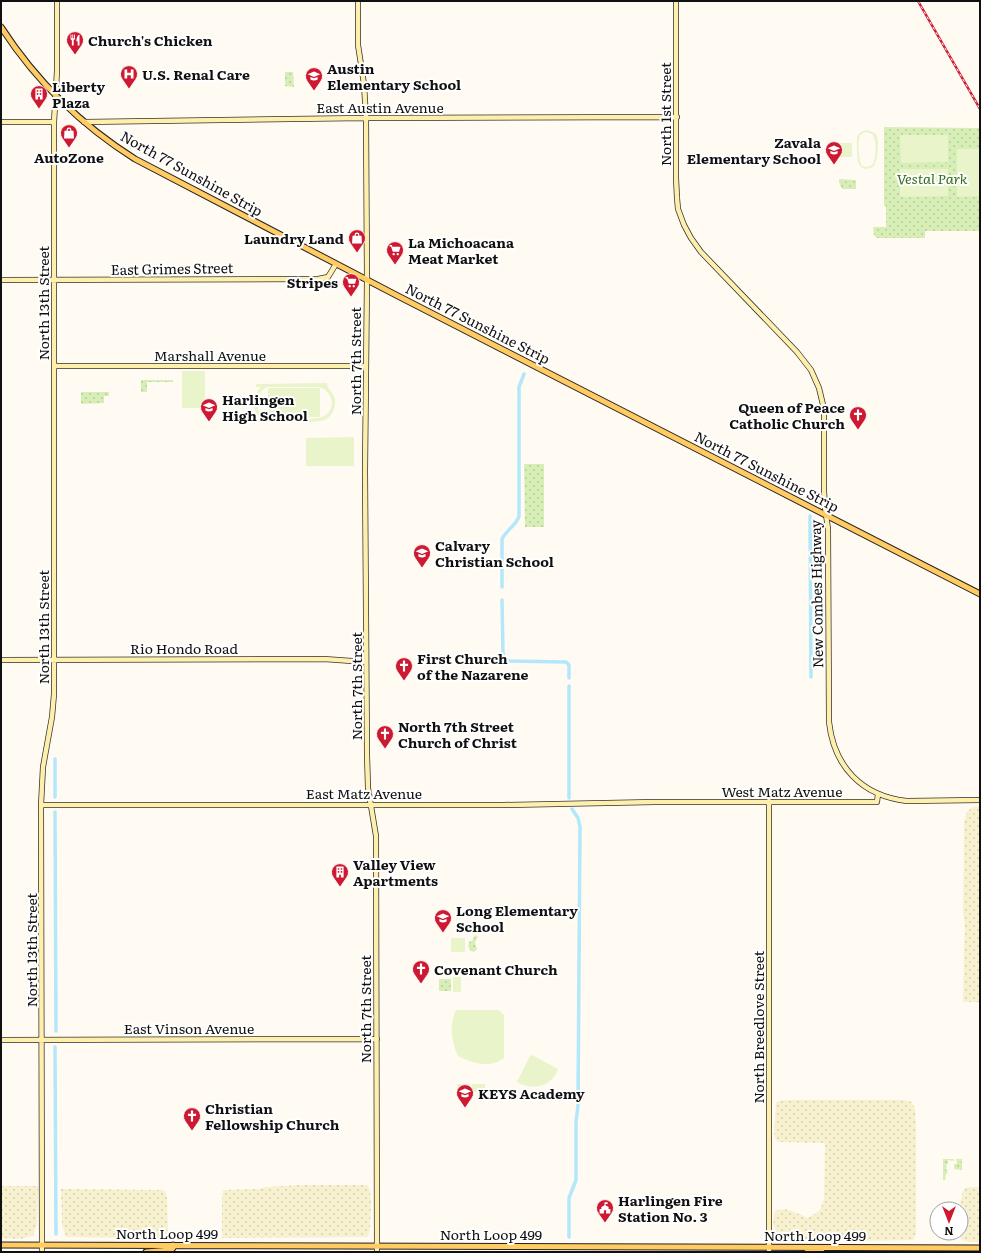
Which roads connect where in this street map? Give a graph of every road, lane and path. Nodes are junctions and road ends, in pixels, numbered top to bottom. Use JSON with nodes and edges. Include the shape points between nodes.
{"nodes":[{"id":1,"x":57,"y":1,"type":"edge"},
{"id":2,"x":358,"y":1,"type":"edge"},
{"id":3,"x":676,"y":1,"type":"edge"},
{"id":4,"x":1,"y":27,"type":"edge"},
{"id":5,"x":55,"y":96,"type":"junction"},
{"id":6,"x":677,"y":117,"type":"junction"},
{"id":7,"x":366,"y":118,"type":"junction"},
{"id":8,"x":1,"y":122,"type":"edge"},
{"id":9,"x":54,"y":122,"type":"junction"},
{"id":10,"x":84,"y":122,"type":"junction"},
{"id":11,"x":684,"y":225,"type":"joint"},
{"id":12,"x":336,"y":264,"type":"junction"},
{"id":13,"x":367,"y":279,"type":"junction"},
{"id":14,"x":1,"y":280,"type":"edge"},
{"id":15,"x":55,"y":280,"type":"junction"},
{"id":16,"x":55,"y":366,"type":"junction"},
{"id":17,"x":365,"y":366,"type":"junction"},
{"id":18,"x":826,"y":516,"type":"junction"},
{"id":19,"x":980,"y":594,"type":"edge"},
{"id":20,"x":1,"y":660,"type":"edge"},
{"id":21,"x":54,"y":660,"type":"junction"},
{"id":22,"x":366,"y":662,"type":"junction"},
{"id":23,"x":878,"y":794,"type":"junction"},
{"id":24,"x":980,"y":800,"type":"edge"},
{"id":25,"x":769,"y":801,"type":"junction"},
{"id":26,"x":686,"y":802,"type":"joint"},
{"id":27,"x":370,"y":804,"type":"junction"},
{"id":28,"x":41,"y":805,"type":"junction"},
{"id":29,"x":377,"y":1039,"type":"junction"},
{"id":30,"x":1,"y":1040,"type":"edge"},
{"id":31,"x":42,"y":1040,"type":"junction"},
{"id":32,"x":1,"y":1245,"type":"edge"},
{"id":33,"x":42,"y":1245,"type":"junction"},
{"id":34,"x":173,"y":1245,"type":"junction"},
{"id":35,"x":833,"y":1247,"type":"junction"},
{"id":36,"x":933,"y":1247,"type":"junction"},
{"id":37,"x":980,"y":1248,"type":"edge"},
{"id":38,"x":377,"y":1249,"type":"edge"},
{"id":39,"x":610,"y":1249,"type":"edge"},
{"id":40,"x":769,"y":1250,"type":"edge"},
{"id":41,"x":42,"y":1252,"type":"edge"},
{"id":42,"x":146,"y":1252,"type":"edge"},
{"id":43,"x":762,"y":1252,"type":"edge"},
{"id":44,"x":807,"y":1252,"type":"edge"},
{"id":45,"x":930,"y":1252,"type":"edge"}],
"edges":[{"from":1,"to":5,"type":"street","name":"North 13th Street"},
{"from":2,"to":7,"type":"street","name":"North 7th Street","via":[[358,45]]},
{"from":3,"to":6,"type":"street","name":"North 1st Street"},
{"from":4,"to":5,"type":"main road","name":"North 77 Sunshine Strip","via":[[28,65]]},
{"from":5,"to":9,"type":"street","name":"North 13th Street"},
{"from":5,"to":10,"type":"main road","name":"North 77 Sunshine Strip"},
{"from":6,"to":7,"type":"street","name":"East Austin Avenue"},
{"from":6,"to":11,"type":"street","name":"North 1st Street","via":[[678,209]]},
{"from":7,"to":10,"type":"street","name":"East Austin Avenue"},
{"from":7,"to":13,"type":"street","name":"North 7th Street"},
{"from":8,"to":9,"type":"street"},
{"from":9,"to":15,"type":"street","name":"North 13th Street"},
{"from":10,"to":12,"type":"main road","name":"North 77 Sunshine Strip","via":[[135,159]]},
{"from":11,"to":18,"type":"street","name":"New Combes Highway","via":[[701,252],[797,352],[811,370],[824,409]]},
{"from":12,"to":13,"type":"main road","name":"North 77 Sunshine Strip"},
{"from":12,"to":15,"type":"street","name":"East Grimes Street","via":[[328,277],[318,279]]},
{"from":13,"to":17,"type":"street","name":"North 7th Street"},
{"from":13,"to":18,"type":"main road","name":"North 77 Sunshine Strip"},
{"from":14,"to":15,"type":"street","name":"East Grimes Street"},
{"from":15,"to":16,"type":"street","name":"North 13th Street"},
{"from":16,"to":17,"type":"street","name":"Marshall Avenue"},
{"from":16,"to":21,"type":"street","name":"North 13th Street"},
{"from":17,"to":22,"type":"street","name":"North 7th Street"},
{"from":18,"to":19,"type":"main road","name":"North 77 Sunshine Strip"},
{"from":18,"to":23,"type":"street","name":"New Combes Highway","via":[[830,734],[833,745],[848,771],[860,783]]},
{"from":20,"to":21,"type":"street","name":"Rio Hondo Road"},
{"from":21,"to":22,"type":"street","name":"Rio Hondo Road","via":[[324,659]]},
{"from":21,"to":28,"type":"street","name":"North 13th Street","via":[[52,717],[43,767]]},
{"from":22,"to":27,"type":"street","name":"North 7th Street"},
{"from":23,"to":24,"type":"street","name":"New Combes Highway","via":[[907,801]]},
{"from":23,"to":25,"type":"street","name":"West Matz Avenue","via":[[877,802]]},
{"from":25,"to":26,"type":"street","name":"West Matz Avenue"},
{"from":25,"to":40,"type":"street","name":"North Breedlove Street"},
{"from":26,"to":27,"type":"street","name":"East Matz Avenue"},
{"from":27,"to":28,"type":"street","name":"East Matz Avenue"},
{"from":27,"to":29,"type":"street","name":"North 7th Street","via":[[376,836]]},
{"from":28,"to":31,"type":"street","name":"North 13th Street"},
{"from":29,"to":31,"type":"street","name":"East Vinson Avenue"},
{"from":29,"to":38,"type":"street","name":"North 7th Street"},
{"from":30,"to":31,"type":"street","name":"East Vinson Avenue"},
{"from":31,"to":33,"type":"street","name":"North 13th Street"},
{"from":32,"to":33,"type":"main road","name":"North Loop 499"},
{"from":33,"to":34,"type":"main road","name":"North Loop 499"},
{"from":33,"to":41,"type":"street","name":"North 13th Street"},
{"from":34,"to":38,"type":"main road","name":"North Loop 499"},
{"from":34,"to":42,"type":"main road","via":[[171,1250]]},
{"from":35,"to":36,"type":"main road","name":"North Loop 499"},
{"from":35,"to":40,"type":"main road","name":"North Loop 499"},
{"from":35,"to":44,"type":"main road"},
{"from":36,"to":37,"type":"main road","name":"North Loop 499"},
{"from":36,"to":45,"type":"main road"},
{"from":38,"to":39,"type":"main road","name":"North Loop 499"},
{"from":39,"to":40,"type":"main road","name":"North Loop 499"},
{"from":40,"to":43,"type":"main road"}]}
